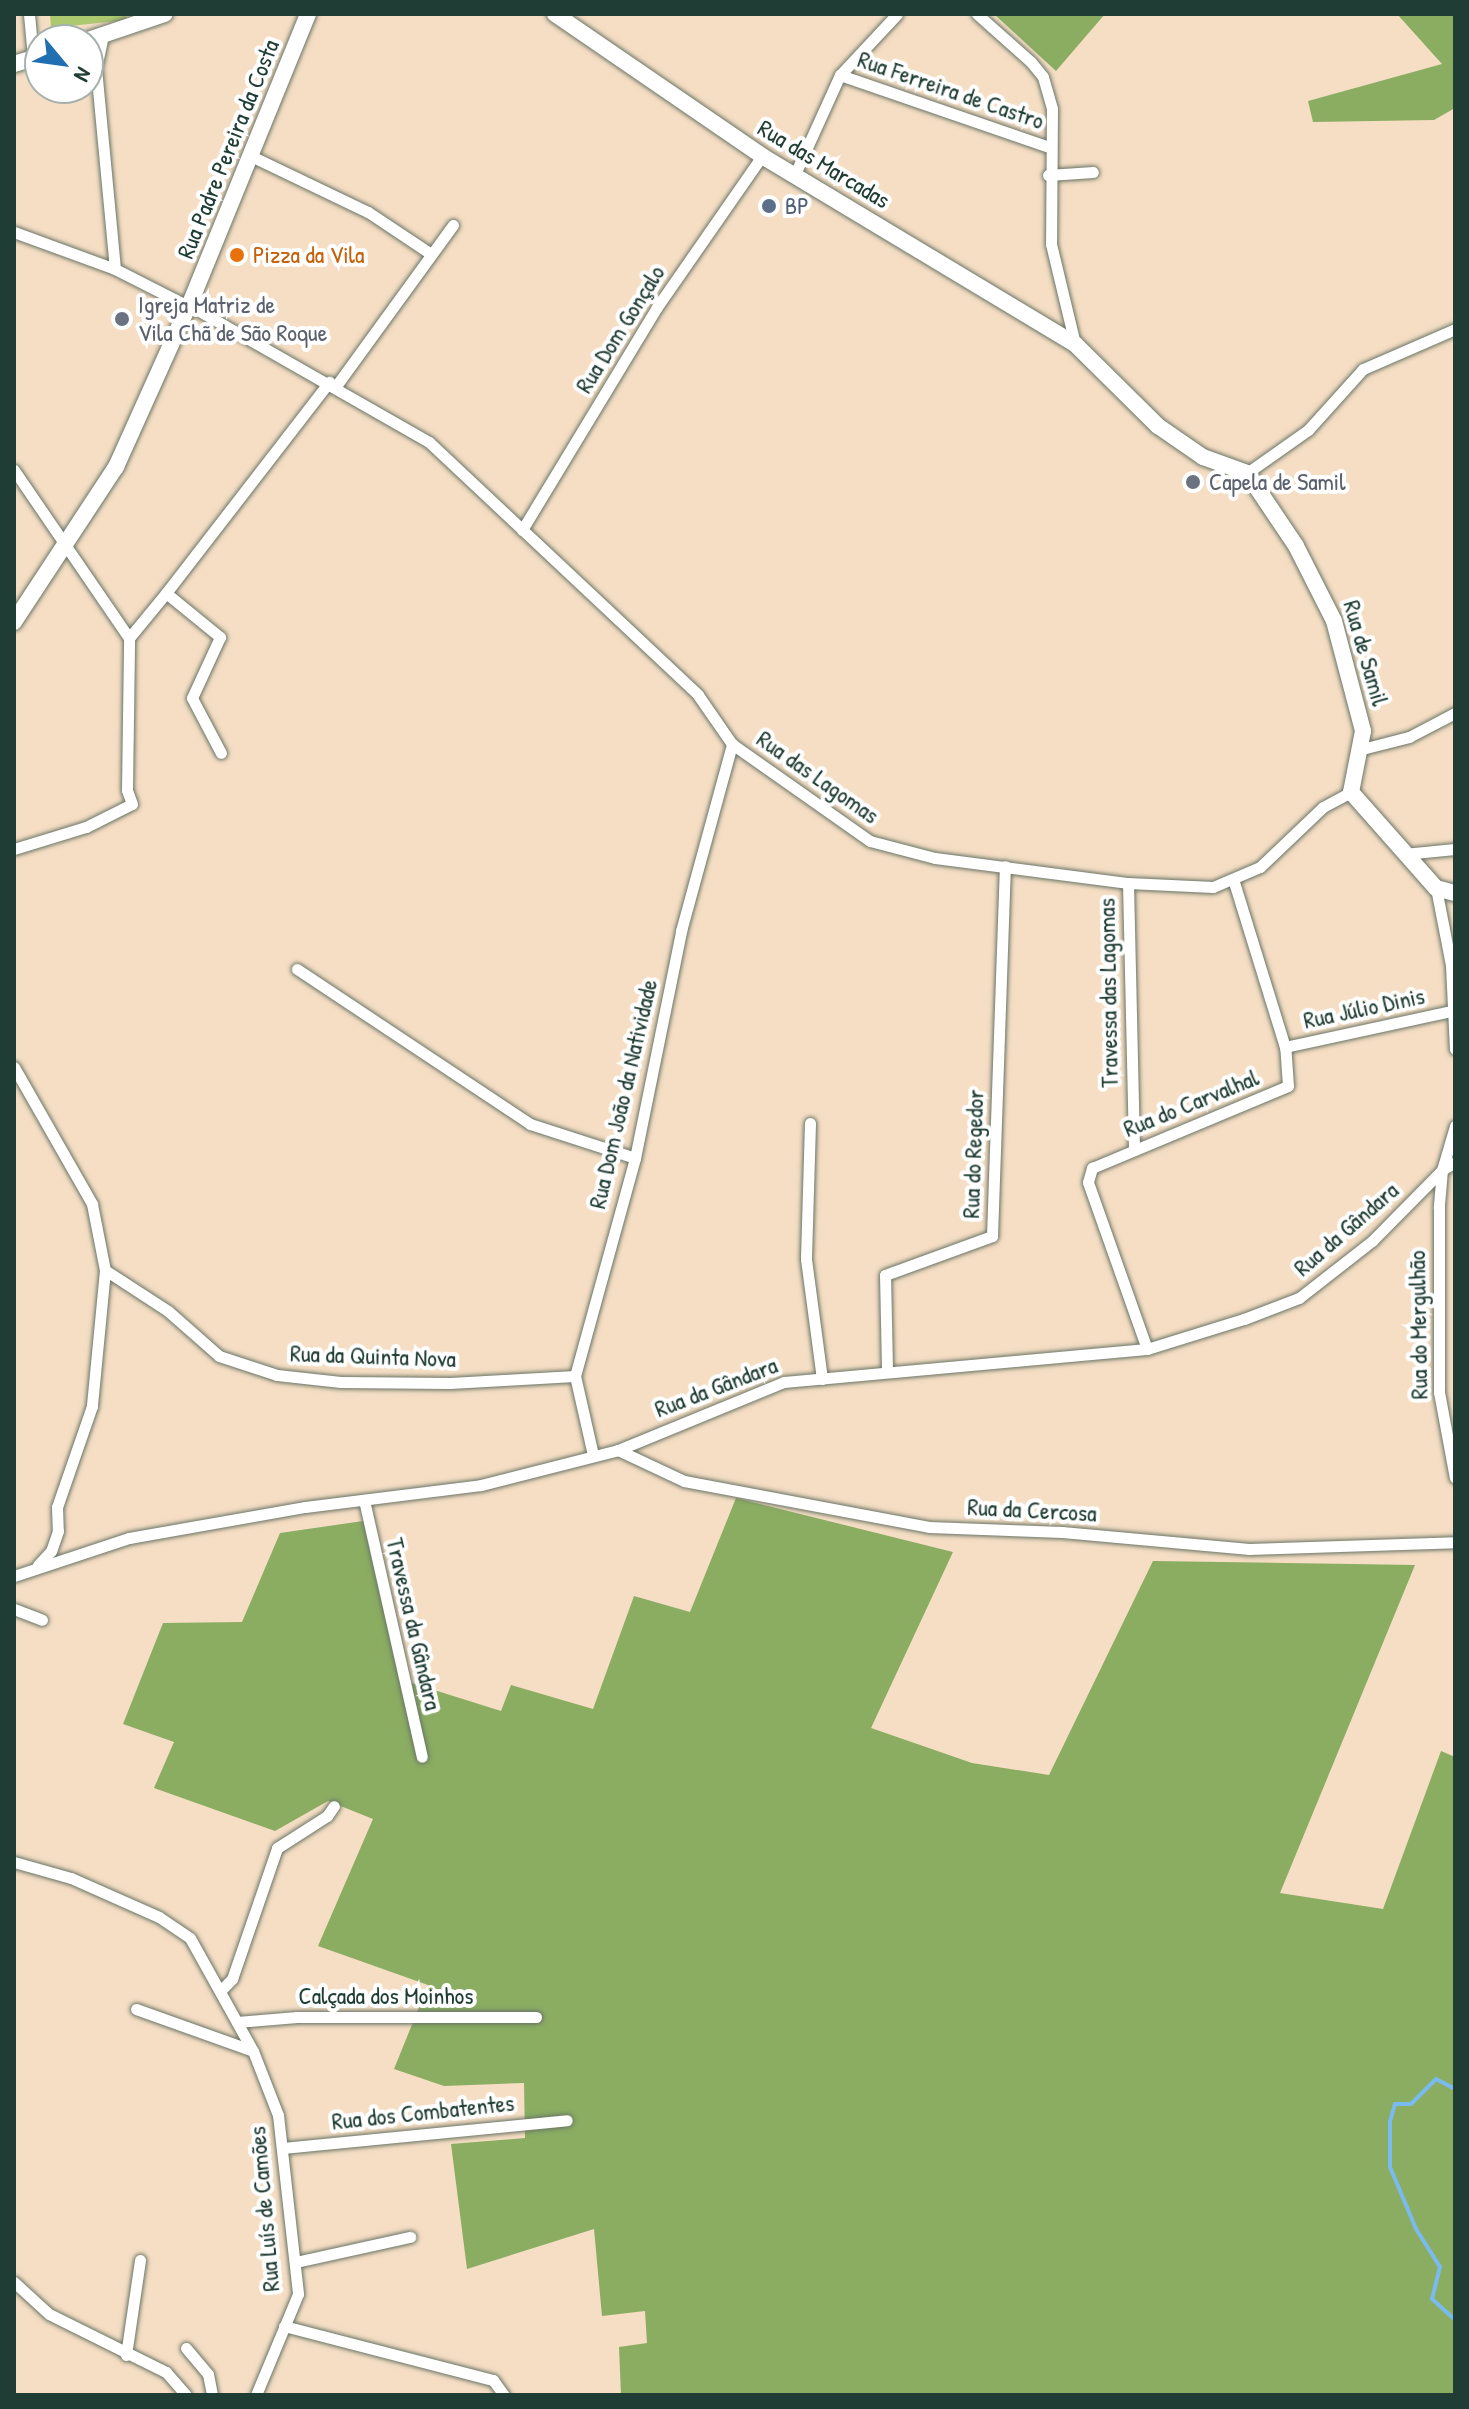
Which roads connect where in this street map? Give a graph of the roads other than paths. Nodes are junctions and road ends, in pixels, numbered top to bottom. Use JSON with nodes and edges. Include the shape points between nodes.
{"nodes":[{"id":1,"x":165,"y":14,"type":"edge"},
{"id":2,"x":308,"y":14,"type":"edge"},
{"id":3,"x":555,"y":14,"type":"edge"},
{"id":4,"x":897,"y":14,"type":"edge"},
{"id":5,"x":977,"y":14,"type":"edge"},
{"id":6,"x":137,"y":19,"type":"edge"},
{"id":7,"x":104,"y":36,"type":"edge"},
{"id":8,"x":840,"y":75,"type":"junction"},
{"id":9,"x":99,"y":104,"type":"edge"},
{"id":10,"x":1049,"y":147,"type":"junction"},
{"id":11,"x":251,"y":156,"type":"junction"},
{"id":12,"x":762,"y":156,"type":"junction"},
{"id":13,"x":1093,"y":172,"type":"dead end"},
{"id":14,"x":795,"y":174,"type":"junction"},
{"id":15,"x":1048,"y":175,"type":"junction"},
{"id":16,"x":453,"y":225,"type":"dead end"},
{"id":17,"x":14,"y":232,"type":"edge"},
{"id":18,"x":431,"y":254,"type":"junction"},
{"id":19,"x":115,"y":269,"type":"junction"},
{"id":20,"x":189,"y":306,"type":"junction"},
{"id":21,"x":1455,"y":329,"type":"edge"},
{"id":22,"x":1075,"y":344,"type":"junction"},
{"id":23,"x":332,"y":384,"type":"junction"},
{"id":24,"x":14,"y":470,"type":"edge"},
{"id":25,"x":1247,"y":473,"type":"junction"},
{"id":26,"x":522,"y":530,"type":"junction"},
{"id":27,"x":68,"y":543,"type":"junction"},
{"id":28,"x":166,"y":593,"type":"junction"},
{"id":29,"x":14,"y":622,"type":"edge"},
{"id":30,"x":129,"y":638,"type":"junction"},
{"id":31,"x":1455,"y":713,"type":"edge"},
{"id":32,"x":732,"y":744,"type":"junction"},
{"id":33,"x":1362,"y":749,"type":"junction"},
{"id":34,"x":221,"y":753,"type":"dead end"},
{"id":35,"x":1351,"y":792,"type":"junction"},
{"id":36,"x":14,"y":849,"type":"edge"},
{"id":37,"x":1455,"y":849,"type":"edge"},
{"id":38,"x":1404,"y":854,"type":"junction"},
{"id":39,"x":1005,"y":866,"type":"junction"},
{"id":40,"x":1234,"y":882,"type":"junction"},
{"id":41,"x":1128,"y":883,"type":"junction"},
{"id":42,"x":1436,"y":888,"type":"junction"},
{"id":43,"x":1455,"y":893,"type":"edge"},
{"id":44,"x":297,"y":969,"type":"dead end"},
{"id":45,"x":1452,"y":1011,"type":"junction"},
{"id":46,"x":1285,"y":1047,"type":"junction"},
{"id":47,"x":1455,"y":1049,"type":"edge"},
{"id":48,"x":14,"y":1067,"type":"edge"},
{"id":49,"x":810,"y":1123,"type":"dead end"},
{"id":50,"x":1455,"y":1126,"type":"edge"},
{"id":51,"x":1134,"y":1150,"type":"junction"},
{"id":52,"x":635,"y":1158,"type":"junction"},
{"id":53,"x":1455,"y":1162,"type":"edge"},
{"id":54,"x":1442,"y":1170,"type":"junction"},
{"id":55,"x":105,"y":1270,"type":"junction"},
{"id":56,"x":1147,"y":1349,"type":"junction"},
{"id":57,"x":887,"y":1369,"type":"junction"},
{"id":58,"x":575,"y":1376,"type":"junction"},
{"id":59,"x":822,"y":1379,"type":"junction"},
{"id":60,"x":618,"y":1450,"type":"junction"},
{"id":61,"x":593,"y":1455,"type":"junction"},
{"id":62,"x":1455,"y":1478,"type":"edge"},
{"id":63,"x":364,"y":1500,"type":"junction"},
{"id":64,"x":1455,"y":1542,"type":"edge"},
{"id":65,"x":38,"y":1565,"type":"junction"},
{"id":66,"x":14,"y":1576,"type":"edge"},
{"id":67,"x":14,"y":1609,"type":"edge"},
{"id":68,"x":42,"y":1620,"type":"dead end"},
{"id":69,"x":422,"y":1757,"type":"dead end"},
{"id":70,"x":334,"y":1806,"type":"dead end"},
{"id":71,"x":14,"y":1862,"type":"edge"},
{"id":72,"x":221,"y":1990,"type":"junction"},
{"id":73,"x":136,"y":2009,"type":"dead end"},
{"id":74,"x":536,"y":2017,"type":"dead end"},
{"id":75,"x":237,"y":2022,"type":"junction"},
{"id":76,"x":253,"y":2051,"type":"junction"},
{"id":77,"x":567,"y":2120,"type":"dead end"},
{"id":78,"x":283,"y":2148,"type":"junction"},
{"id":79,"x":410,"y":2237,"type":"dead end"},
{"id":80,"x":140,"y":2260,"type":"dead end"},
{"id":81,"x":296,"y":2262,"type":"junction"},
{"id":82,"x":14,"y":2282,"type":"edge"},
{"id":83,"x":284,"y":2326,"type":"junction"},
{"id":84,"x":186,"y":2348,"type":"dead end"},
{"id":85,"x":126,"y":2355,"type":"junction"},
{"id":86,"x":186,"y":2395,"type":"edge"},
{"id":87,"x":212,"y":2395,"type":"edge"},
{"id":88,"x":256,"y":2395,"type":"edge"},
{"id":89,"x":504,"y":2395,"type":"edge"}],
"edges":[{"from":1,"to":6,"type":"street"},
{"from":2,"to":11,"type":"street","name":"Rua Padre Pereira da Costa"},
{"from":3,"to":12,"type":"street","name":"Rua das Marcadas"},
{"from":4,"to":8,"type":"street"},
{"from":5,"to":10,"type":"street","via":[[1043,77],[1052,109]]},
{"from":6,"to":7,"type":"street"},
{"from":8,"to":10,"type":"street","name":"Rua Ferreira de Castro"},
{"from":8,"to":14,"type":"street"},
{"from":9,"to":19,"type":"street"},
{"from":10,"to":15,"type":"street"},
{"from":11,"to":18,"type":"street","via":[[368,212]]},
{"from":11,"to":20,"type":"street","name":"Rua Padre Pereira da Costa"},
{"from":12,"to":14,"type":"street","name":"Rua das Marcadas"},
{"from":12,"to":26,"type":"street","name":"Rua Dom Gonçalo","via":[[657,307]]},
{"from":13,"to":15,"type":"street"},
{"from":14,"to":22,"type":"street","name":"Rua das Marcadas"},
{"from":15,"to":22,"type":"street","via":[[1051,244]]},
{"from":16,"to":18,"type":"street"},
{"from":17,"to":19,"type":"street","name":"Rua das Lagomas"},
{"from":18,"to":23,"type":"street"},
{"from":19,"to":20,"type":"street","name":"Rua das Lagomas"},
{"from":20,"to":23,"type":"street","name":"Rua das Lagomas"},
{"from":20,"to":27,"type":"street","name":"Rua Padre Pereira da Costa","via":[[116,467]]},
{"from":21,"to":25,"type":"street","via":[[1363,369],[1308,430]]},
{"from":22,"to":25,"type":"street","via":[[1158,426],[1203,457]]},
{"from":23,"to":26,"type":"street","name":"Rua das Lagomas","via":[[429,442]]},
{"from":23,"to":28,"type":"street"},
{"from":24,"to":27,"type":"street"},
{"from":25,"to":33,"type":"street","name":"Rua de Samil","via":[[1323,593],[1356,704]]},
{"from":26,"to":32,"type":"street","name":"Rua das Lagomas","via":[[698,695]]},
{"from":27,"to":29,"type":"street","name":"Rua Padre Pereira da Costa"},
{"from":27,"to":30,"type":"street"},
{"from":28,"to":30,"type":"street"},
{"from":28,"to":34,"type":"street","via":[[220,637],[192,698]]},
{"from":30,"to":36,"type":"street","via":[[127,790],[132,804],[86,827]]},
{"from":31,"to":33,"type":"street","via":[[1409,737]]},
{"from":32,"to":39,"type":"street","name":"Rua das Lagomas","via":[[870,841],[935,858]]},
{"from":32,"to":52,"type":"street","name":"Rua Dom João da Natividade","via":[[681,931]]},
{"from":33,"to":35,"type":"street","name":"Rua de Samil"},
{"from":35,"to":38,"type":"street"},
{"from":35,"to":40,"type":"street","name":"Rua das Lagomas","via":[[1323,807],[1260,867]]},
{"from":37,"to":38,"type":"street"},
{"from":38,"to":42,"type":"street"},
{"from":39,"to":41,"type":"street","name":"Rua das Lagomas"},
{"from":39,"to":57,"type":"street","name":"Rua do Regedor","via":[[992,1236],[885,1275]]},
{"from":40,"to":41,"type":"street","name":"Rua das Lagomas","via":[[1213,887]]},
{"from":40,"to":46,"type":"street","name":"Rua do Carvalhal"},
{"from":41,"to":51,"type":"street","name":"Travessa das Lagomas"},
{"from":42,"to":43,"type":"street"},
{"from":42,"to":45,"type":"street","via":[[1451,965]]},
{"from":44,"to":52,"type":"street","via":[[530,1124]]},
{"from":45,"to":46,"type":"street","name":"Rua Júlio Dinis"},
{"from":45,"to":47,"type":"street"},
{"from":46,"to":51,"type":"street","name":"Rua do Carvalhal","via":[[1288,1086]]},
{"from":48,"to":55,"type":"street","via":[[92,1204]]},
{"from":49,"to":59,"type":"street","via":[[806,1259]]},
{"from":50,"to":54,"type":"street","name":"Rua da Gândara"},
{"from":51,"to":56,"type":"street","name":"Rua do Carvalhal","via":[[1092,1168],[1088,1182]]},
{"from":52,"to":58,"type":"street","name":"Rua Dom João da Natividade"},
{"from":53,"to":54,"type":"street"},
{"from":54,"to":56,"type":"street","name":"Rua da Gândara","via":[[1372,1241],[1299,1298]]},
{"from":54,"to":62,"type":"street","name":"Rua do Mergulhão","via":[[1439,1392]]},
{"from":55,"to":58,"type":"street","name":"Rua da Quinta Nova","via":[[168,1311],[219,1356],[277,1375],[341,1382],[450,1383]]},
{"from":55,"to":65,"type":"street","via":[[92,1406],[57,1507],[58,1531],[51,1551]]},
{"from":56,"to":57,"type":"street","name":"Rua da Gândara"},
{"from":57,"to":59,"type":"street","name":"Rua da Gândara"},
{"from":58,"to":61,"type":"street","name":"Rua Dom João da Natividade"},
{"from":59,"to":60,"type":"street","name":"Rua da Gândara","via":[[784,1382],[733,1399]]},
{"from":60,"to":61,"type":"street","name":"Rua da Gândara"},
{"from":60,"to":64,"type":"street","name":"Rua da Cercosa","via":[[684,1481],[929,1527],[1062,1532],[1249,1549]]},
{"from":61,"to":63,"type":"street","name":"Rua da Gândara","via":[[481,1485]]},
{"from":63,"to":65,"type":"street","name":"Rua da Gândara","via":[[129,1538],[56,1566]]},
{"from":63,"to":69,"type":"street","name":"Travessa da Gândara"},
{"from":65,"to":66,"type":"street","name":"Rua da Gândara"},
{"from":67,"to":68,"type":"street"},
{"from":70,"to":72,"type":"street","via":[[277,1848],[232,1979]]},
{"from":71,"to":72,"type":"street","name":"Rua Luís de Camões","via":[[71,1878],[159,1917],[190,1938]]},
{"from":72,"to":75,"type":"street","name":"Rua Luís de Camões"},
{"from":73,"to":76,"type":"street"},
{"from":74,"to":75,"type":"street","name":"Calçada dos Moinhos"},
{"from":75,"to":76,"type":"street","name":"Rua Luís de Camões"},
{"from":76,"to":78,"type":"street","name":"Rua Luís de Camões","via":[[278,2115]]},
{"from":77,"to":78,"type":"street","name":"Rua dos Combatentes"},
{"from":78,"to":81,"type":"street","name":"Rua Luís de Camões"},
{"from":79,"to":81,"type":"street"},
{"from":80,"to":85,"type":"street"},
{"from":81,"to":83,"type":"street","name":"Rua Luís de Camões","via":[[298,2294]]},
{"from":82,"to":85,"type":"street","via":[[49,2314]]},
{"from":83,"to":88,"type":"street","name":"Rua Luís de Camões"},
{"from":83,"to":89,"type":"street","via":[[493,2380]]},
{"from":84,"to":87,"type":"street","via":[[208,2374]]},
{"from":85,"to":86,"type":"street","via":[[166,2372]]}]}
